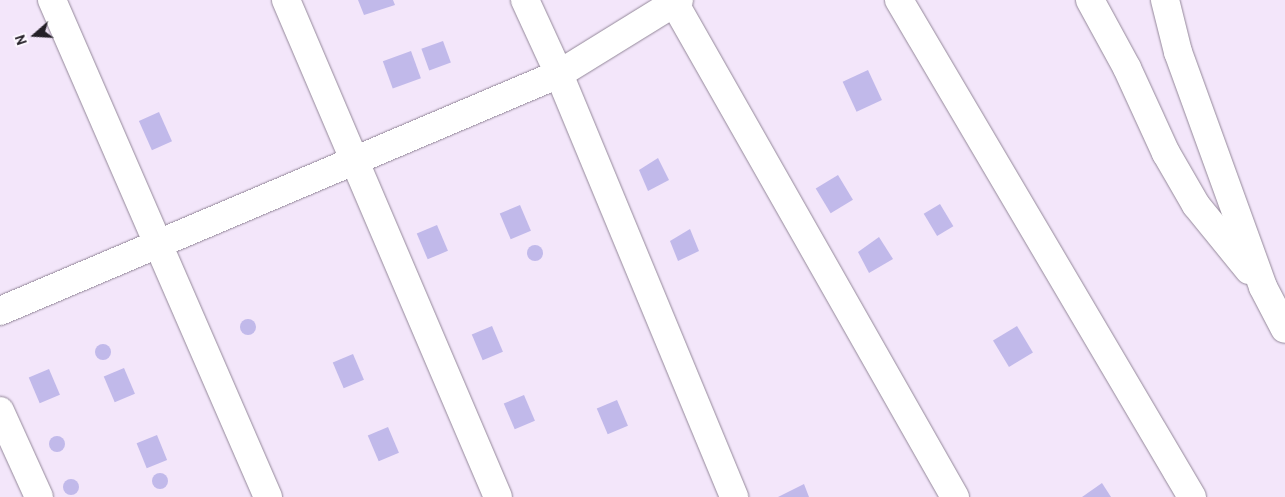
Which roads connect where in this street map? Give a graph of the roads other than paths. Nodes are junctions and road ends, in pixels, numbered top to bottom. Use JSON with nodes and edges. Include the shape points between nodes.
{"nodes":[{"id":1,"x":52,"y":0,"type":"edge"},
{"id":2,"x":286,"y":0,"type":"edge"},
{"id":3,"x":525,"y":0,"type":"edge"},
{"id":4,"x":899,"y":0,"type":"edge"},
{"id":5,"x":1090,"y":0,"type":"edge"},
{"id":6,"x":1165,"y":0,"type":"edge"},
{"id":7,"x":677,"y":2,"type":"edge"},
{"id":8,"x":559,"y":74,"type":"junction"},
{"id":9,"x":354,"y":163,"type":"junction"},
{"id":10,"x":158,"y":246,"type":"junction"},
{"id":11,"x":1263,"y":287,"type":"junction"},
{"id":12,"x":0,"y":311,"type":"edge"},
{"id":13,"x":1285,"y":329,"type":"edge"},
{"id":14,"x":0,"y":411,"type":"edge"},
{"id":15,"x":39,"y":497,"type":"edge"},
{"id":16,"x":268,"y":497,"type":"edge"},
{"id":17,"x":498,"y":497,"type":"edge"},
{"id":18,"x":734,"y":497,"type":"edge"},
{"id":19,"x":955,"y":497,"type":"edge"},
{"id":20,"x":1192,"y":497,"type":"edge"}],
"edges":[{"from":1,"to":10,"type":"street"},
{"from":2,"to":9,"type":"street"},
{"from":3,"to":8,"type":"street"},
{"from":4,"to":20,"type":"street"},
{"from":5,"to":11,"type":"street","via":[[1196,205]]},
{"from":6,"to":11,"type":"street","via":[[1178,52]]},
{"from":7,"to":8,"type":"street"},
{"from":7,"to":19,"type":"street"},
{"from":8,"to":9,"type":"street"},
{"from":8,"to":18,"type":"street"},
{"from":9,"to":10,"type":"street"},
{"from":9,"to":17,"type":"street"},
{"from":10,"to":12,"type":"street"},
{"from":10,"to":16,"type":"street"},
{"from":11,"to":13,"type":"street"},
{"from":14,"to":15,"type":"street"}]}
